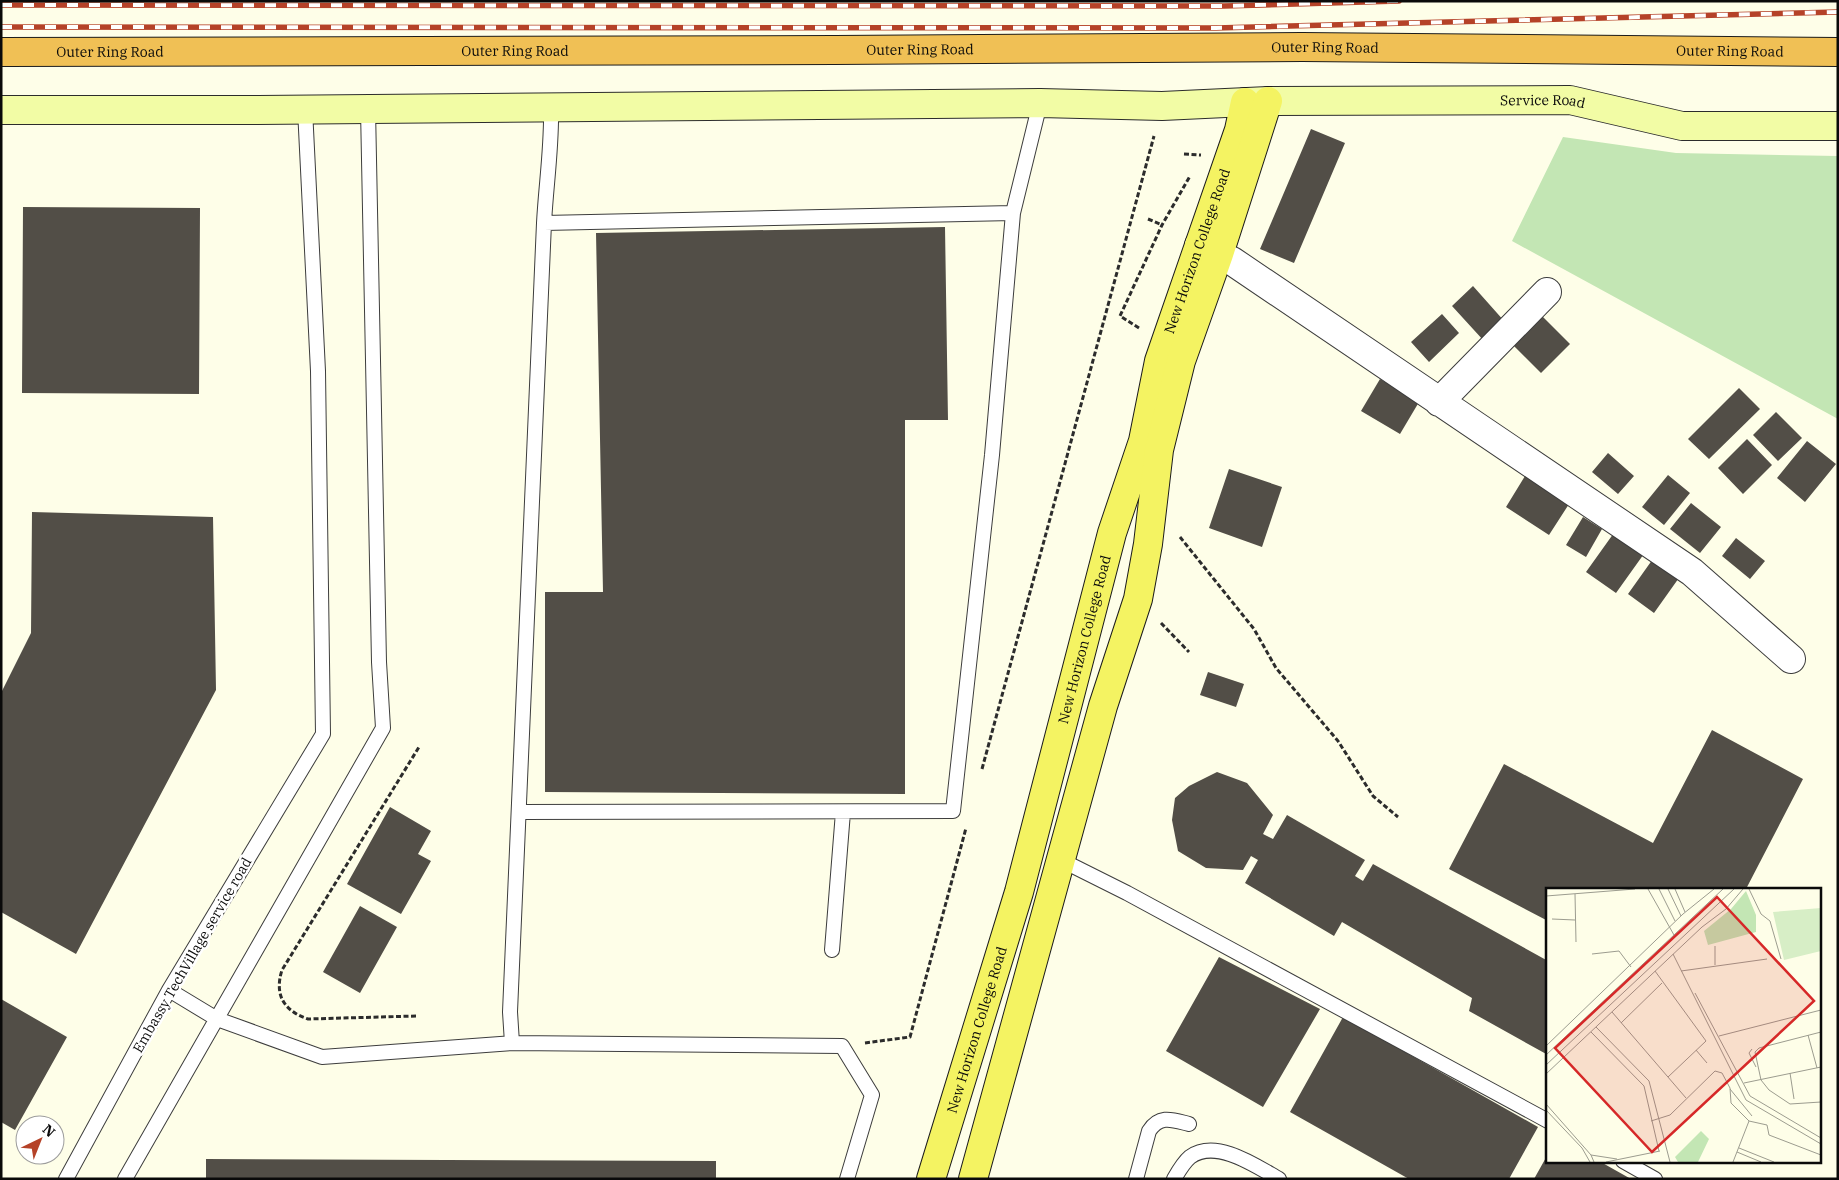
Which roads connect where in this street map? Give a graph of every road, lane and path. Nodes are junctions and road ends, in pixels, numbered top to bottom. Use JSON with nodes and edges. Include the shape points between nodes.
{"nodes":[{"id":1,"x":1,"y":52,"type":"edge"},
{"id":2,"x":1838,"y":52,"type":"edge"},
{"id":3,"x":1257,"y":101,"type":"junction"},
{"id":4,"x":1040,"y":103,"type":"junction"},
{"id":5,"x":551,"y":108,"type":"junction"},
{"id":6,"x":305,"y":109,"type":"junction"},
{"id":7,"x":368,"y":109,"type":"junction"},
{"id":8,"x":1,"y":110,"type":"edge"},
{"id":9,"x":1838,"y":126,"type":"edge"},
{"id":10,"x":1155,"y":134,"type":"dead end"},
{"id":11,"x":1184,"y":154,"type":"dead end"},
{"id":12,"x":1198,"y":163,"type":"dead end"},
{"id":13,"x":1193,"y":170,"type":"dead end"},
{"id":14,"x":1013,"y":213,"type":"junction"},
{"id":15,"x":1148,"y":219,"type":"dead end"},
{"id":16,"x":544,"y":223,"type":"junction"},
{"id":17,"x":1162,"y":225,"type":"junction"},
{"id":18,"x":1209,"y":249,"type":"junction"},
{"id":19,"x":1547,"y":292,"type":"dead end"},
{"id":20,"x":1142,"y":331,"type":"dead end"},
{"id":21,"x":1440,"y":402,"type":"junction"},
{"id":22,"x":1179,"y":536,"type":"dead end"},
{"id":23,"x":1138,"y":599,"type":"junction"},
{"id":24,"x":1189,"y":652,"type":"dead end"},
{"id":25,"x":1791,"y":659,"type":"dead end"},
{"id":26,"x":419,"y":748,"type":"dead end"},
{"id":27,"x":980,"y":778,"type":"dead end"},
{"id":28,"x":519,"y":812,"type":"junction"},
{"id":29,"x":843,"y":812,"type":"junction"},
{"id":30,"x":1398,"y":816,"type":"dead end"},
{"id":31,"x":967,"y":826,"type":"dead end"},
{"id":32,"x":1061,"y":860,"type":"junction"},
{"id":33,"x":832,"y":950,"type":"dead end"},
{"id":34,"x":170,"y":990,"type":"junction"},
{"id":35,"x":416,"y":1016,"type":"dead end"},
{"id":36,"x":217,"y":1020,"type":"junction"},
{"id":37,"x":512,"y":1043,"type":"junction"},
{"id":38,"x":842,"y":1046,"type":"junction"},
{"id":39,"x":1546,"y":1120,"type":"edge"},
{"id":40,"x":1189,"y":1124,"type":"dead end"},
{"id":41,"x":1625,"y":1162,"type":"edge"},
{"id":42,"x":66,"y":1179,"type":"edge"},
{"id":43,"x":125,"y":1179,"type":"edge"},
{"id":44,"x":847,"y":1179,"type":"edge"},
{"id":45,"x":931,"y":1179,"type":"edge"},
{"id":46,"x":973,"y":1179,"type":"edge"},
{"id":47,"x":1136,"y":1179,"type":"edge"},
{"id":48,"x":1174,"y":1179,"type":"edge"},
{"id":49,"x":1279,"y":1179,"type":"edge"},
{"id":50,"x":1655,"y":1179,"type":"edge"}],
"edges":[{"from":1,"to":2,"type":"highway","name":"Outer Ring Road","via":[[1302,47]]},
{"from":3,"to":4,"type":"street","name":"Service Road","via":[[1162,106]]},
{"from":3,"to":9,"type":"street","name":"Service Road","via":[[1570,100],[1682,126]]},
{"from":3,"to":18,"type":"main road","name":"New Horizon College Road"},
{"from":4,"to":5,"type":"street","name":"Service Road"},
{"from":4,"to":14,"type":"lane"},
{"from":5,"to":7,"type":"street","name":"Service Road"},
{"from":5,"to":16,"type":"lane","via":[[552,133]]},
{"from":6,"to":7,"type":"street","name":"Service Road"},
{"from":6,"to":8,"type":"street","name":"Service Road"},
{"from":6,"to":34,"type":"lane","name":"Embassy TechVillage service road","via":[[318,371],[323,734]]},
{"from":7,"to":36,"type":"lane","via":[[378,642],[383,728]]},
{"from":10,"to":27,"type":"path"},
{"from":11,"to":12,"type":"path","via":[[1202,155]]},
{"from":13,"to":17,"type":"path"},
{"from":14,"to":16,"type":"lane"},
{"from":14,"to":29,"type":"lane","via":[[992,455],[952,811]]},
{"from":15,"to":17,"type":"path"},
{"from":16,"to":28,"type":"lane"},
{"from":17,"to":20,"type":"path","via":[[1120,316]]},
{"from":18,"to":21,"type":"street","via":[[1232,261]]},
{"from":18,"to":23,"type":"main road","name":"New Horizon College Road","via":[[1159,450]]},
{"from":18,"to":45,"type":"main road","name":"New Horizon College Road","via":[[1160,361],[1143,441],[1112,534],[1019,892]]},
{"from":19,"to":21,"type":"street"},
{"from":21,"to":25,"type":"street","via":[[1692,572]]},
{"from":22,"to":30,"type":"path","via":[[1254,629],[1276,668],[1338,741],[1373,796]]},
{"from":23,"to":24,"type":"path"},
{"from":23,"to":32,"type":"main road","name":"New Horizon College Road","via":[[1103,706]]},
{"from":26,"to":35,"type":"path","via":[[279,979],[282,1000],[298,1016],[308,1019]]},
{"from":28,"to":29,"type":"lane"},
{"from":28,"to":37,"type":"lane","via":[[510,1012]]},
{"from":29,"to":33,"type":"lane"},
{"from":31,"to":38,"type":"path","via":[[910,1037]]},
{"from":32,"to":39,"type":"lane"},
{"from":32,"to":46,"type":"main road","name":"New Horizon College Road"},
{"from":34,"to":36,"type":"lane"},
{"from":34,"to":42,"type":"lane","name":"Embassy TechVillage service road"},
{"from":36,"to":37,"type":"lane","via":[[322,1057]]},
{"from":36,"to":43,"type":"lane"},
{"from":37,"to":38,"type":"lane"},
{"from":38,"to":44,"type":"lane","via":[[872,1095]]},
{"from":40,"to":47,"type":"lane","via":[[1164,1118],[1153,1124]]},
{"from":41,"to":50,"type":"lane"},
{"from":48,"to":49,"type":"lane","via":[[1190,1157],[1209,1149],[1234,1155]]}]}
